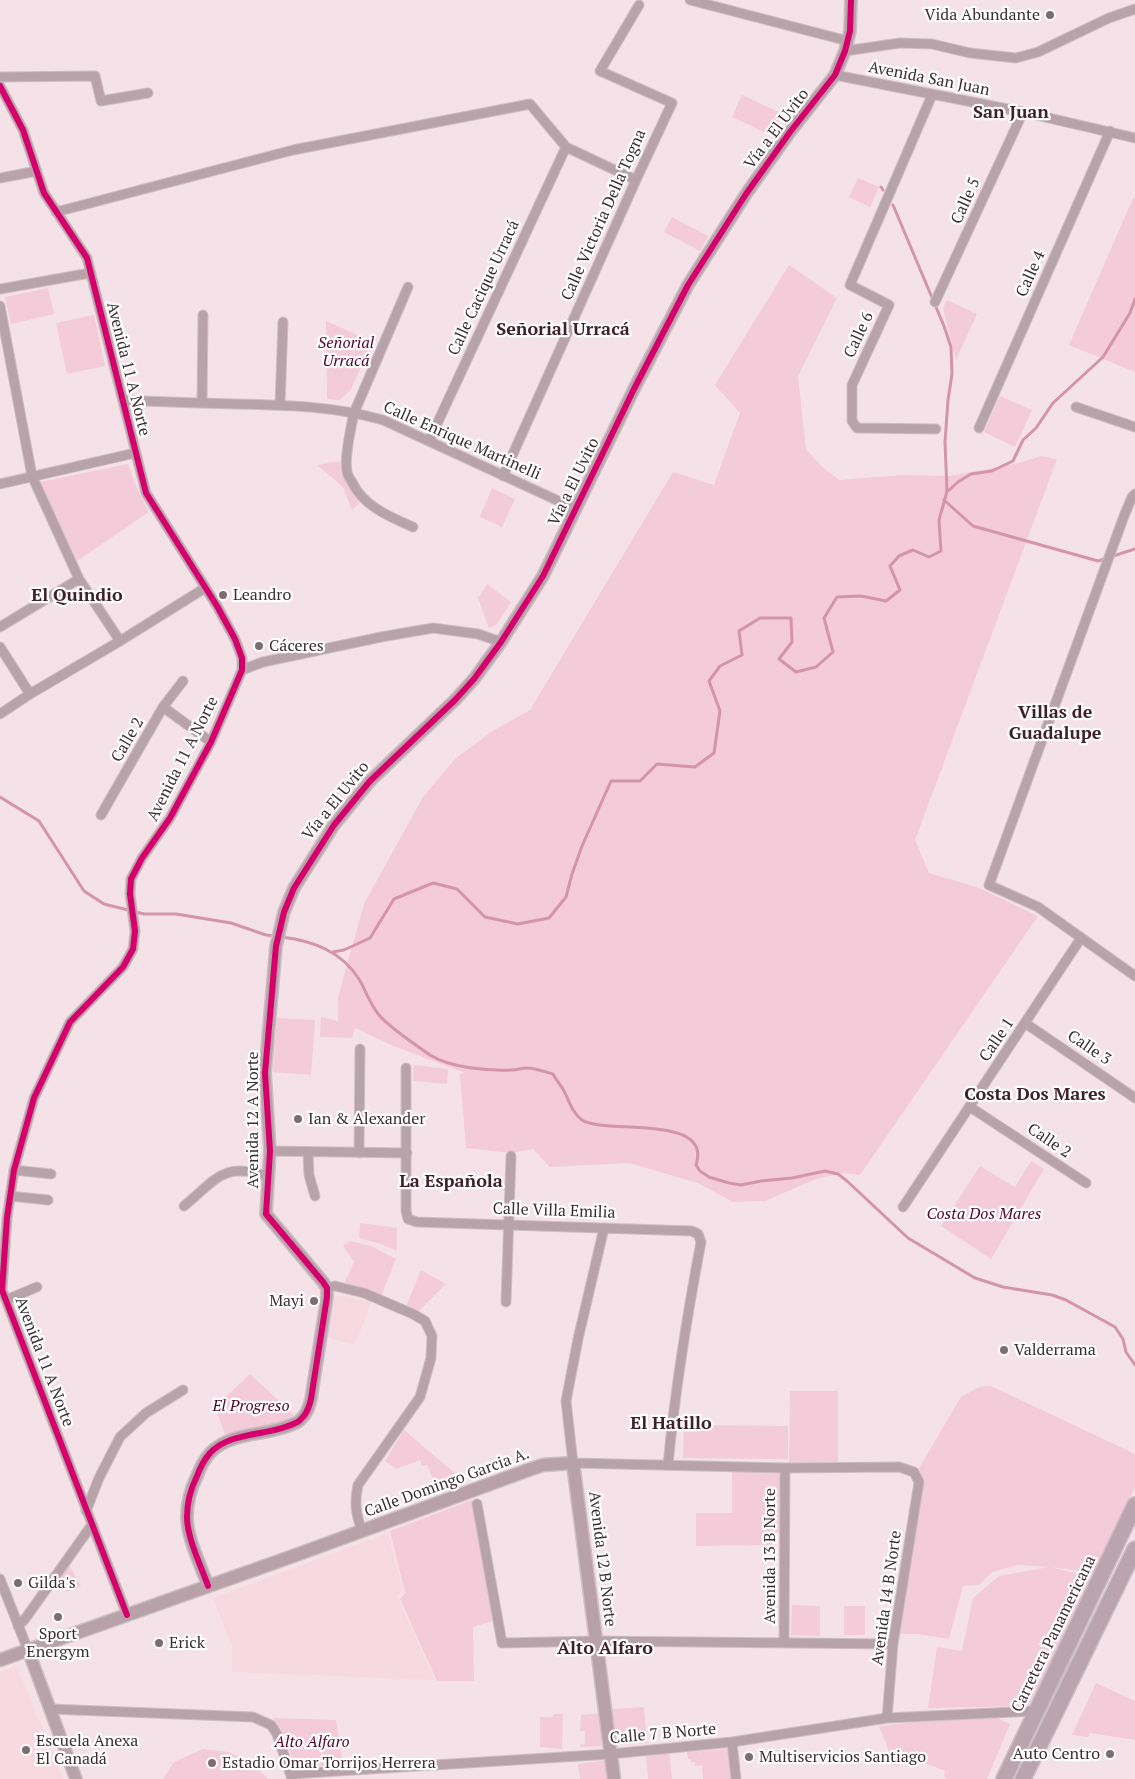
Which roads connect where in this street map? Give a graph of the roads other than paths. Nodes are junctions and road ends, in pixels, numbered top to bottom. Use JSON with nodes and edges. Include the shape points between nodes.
{"nodes":[{"id":1,"x":690,"y":0,"type":"edge"},
{"id":2,"x":851,"y":0,"type":"edge"},
{"id":3,"x":640,"y":5,"type":"dead end"},
{"id":4,"x":1135,"y":9,"type":"edge"},
{"id":5,"x":846,"y":46,"type":"junction"},
{"id":6,"x":835,"y":75,"type":"junction"},
{"id":7,"x":0,"y":77,"type":"edge"},
{"id":8,"x":0,"y":86,"type":"edge"},
{"id":9,"x":148,"y":93,"type":"dead end"},
{"id":10,"x":932,"y":95,"type":"junction"},
{"id":11,"x":1023,"y":112,"type":"junction"},
{"id":12,"x":1110,"y":131,"type":"junction"},
{"id":13,"x":1135,"y":138,"type":"edge"},
{"id":14,"x":566,"y":147,"type":"junction"},
{"id":15,"x":37,"y":171,"type":"junction"},
{"id":16,"x":0,"y":178,"type":"edge"},
{"id":17,"x":636,"y":180,"type":"junction"},
{"id":18,"x":56,"y":212,"type":"junction"},
{"id":19,"x":90,"y":273,"type":"junction"},
{"id":20,"x":408,"y":288,"type":"dead end"},
{"id":21,"x":0,"y":289,"type":"edge"},
{"id":22,"x":935,"y":302,"type":"dead end"},
{"id":23,"x":0,"y":306,"type":"edge"},
{"id":24,"x":203,"y":315,"type":"dead end"},
{"id":25,"x":283,"y":322,"type":"dead end"},
{"id":26,"x":123,"y":400,"type":"junction"},
{"id":27,"x":202,"y":403,"type":"junction"},
{"id":28,"x":280,"y":405,"type":"junction"},
{"id":29,"x":1076,"y":406,"type":"dead end"},
{"id":30,"x":354,"y":413,"type":"junction"},
{"id":31,"x":1135,"y":427,"type":"edge"},
{"id":32,"x":979,"y":428,"type":"dead end"},
{"id":33,"x":936,"y":429,"type":"dead end"},
{"id":34,"x":429,"y":441,"type":"junction"},
{"id":35,"x":134,"y":453,"type":"junction"},
{"id":36,"x":32,"y":476,"type":"junction"},
{"id":37,"x":503,"y":476,"type":"junction"},
{"id":38,"x":0,"y":484,"type":"edge"},
{"id":39,"x":1135,"y":494,"type":"edge"},
{"id":40,"x":576,"y":509,"type":"junction"},
{"id":41,"x":413,"y":527,"type":"dead end"},
{"id":42,"x":79,"y":579,"type":"junction"},
{"id":43,"x":205,"y":588,"type":"junction"},
{"id":44,"x":0,"y":628,"type":"edge"},
{"id":45,"x":120,"y":641,"type":"junction"},
{"id":46,"x":501,"y":642,"type":"junction"},
{"id":47,"x":0,"y":646,"type":"edge"},
{"id":48,"x":242,"y":670,"type":"junction"},
{"id":49,"x":184,"y":682,"type":"dead end"},
{"id":50,"x":30,"y":694,"type":"junction"},
{"id":51,"x":163,"y":707,"type":"junction"},
{"id":52,"x":0,"y":714,"type":"edge"},
{"id":53,"x":211,"y":742,"type":"junction"},
{"id":54,"x":101,"y":815,"type":"dead end"},
{"id":55,"x":1081,"y":938,"type":"junction"},
{"id":56,"x":276,"y":946,"type":"joint"},
{"id":57,"x":1135,"y":976,"type":"edge"},
{"id":58,"x":1025,"y":1023,"type":"junction"},
{"id":59,"x":360,"y":1049,"type":"dead end"},
{"id":60,"x":406,"y":1068,"type":"dead end"},
{"id":61,"x":1135,"y":1098,"type":"edge"},
{"id":62,"x":970,"y":1106,"type":"junction"},
{"id":63,"x":270,"y":1151,"type":"junction"},
{"id":64,"x":308,"y":1152,"type":"junction"},
{"id":65,"x":359,"y":1153,"type":"junction"},
{"id":66,"x":407,"y":1153,"type":"junction"},
{"id":67,"x":511,"y":1156,"type":"dead end"},
{"id":68,"x":14,"y":1170,"type":"junction"},
{"id":69,"x":51,"y":1174,"type":"dead end"},
{"id":70,"x":269,"y":1177,"type":"junction"},
{"id":71,"x":1086,"y":1183,"type":"dead end"},
{"id":72,"x":10,"y":1196,"type":"junction"},
{"id":73,"x":316,"y":1196,"type":"dead end"},
{"id":74,"x":48,"y":1200,"type":"dead end"},
{"id":75,"x":184,"y":1206,"type":"dead end"},
{"id":76,"x":903,"y":1207,"type":"dead end"},
{"id":77,"x":510,"y":1224,"type":"junction"},
{"id":78,"x":604,"y":1228,"type":"junction"},
{"id":79,"x":1,"y":1279,"type":"edge"},
{"id":80,"x":37,"y":1287,"type":"dead end"},
{"id":81,"x":326,"y":1288,"type":"junction"},
{"id":82,"x":3,"y":1295,"type":"edge"},
{"id":83,"x":506,"y":1302,"type":"dead end"},
{"id":84,"x":184,"y":1390,"type":"dead end"},
{"id":85,"x":573,"y":1463,"type":"junction"},
{"id":86,"x":668,"y":1465,"type":"junction"},
{"id":87,"x":785,"y":1468,"type":"junction"},
{"id":88,"x":919,"y":1482,"type":"joint"},
{"id":89,"x":477,"y":1504,"type":"dead end"},
{"id":90,"x":1135,"y":1505,"type":"edge"},
{"id":91,"x":86,"y":1511,"type":"junction"},
{"id":92,"x":91,"y":1526,"type":"junction"},
{"id":93,"x":362,"y":1532,"type":"junction"},
{"id":94,"x":1135,"y":1549,"type":"edge"},
{"id":95,"x":0,"y":1579,"type":"edge"},
{"id":96,"x":208,"y":1586,"type":"junction"},
{"id":97,"x":127,"y":1615,"type":"junction"},
{"id":98,"x":18,"y":1626,"type":"junction"},
{"id":99,"x":596,"y":1642,"type":"junction"},
{"id":100,"x":784,"y":1643,"type":"junction"},
{"id":101,"x":893,"y":1644,"type":"junction"},
{"id":102,"x":28,"y":1650,"type":"junction"},
{"id":103,"x":0,"y":1660,"type":"edge"},
{"id":104,"x":50,"y":1709,"type":"junction"},
{"id":105,"x":1036,"y":1711,"type":"junction"},
{"id":106,"x":887,"y":1718,"type":"junction"},
{"id":107,"x":1046,"y":1732,"type":"junction"},
{"id":108,"x":732,"y":1742,"type":"junction"},
{"id":109,"x":611,"y":1754,"type":"junction"},
{"id":110,"x":292,"y":1776,"type":"edge"},
{"id":111,"x":76,"y":1779,"type":"edge"},
{"id":112,"x":614,"y":1779,"type":"edge"},
{"id":113,"x":736,"y":1779,"type":"edge"},
{"id":114,"x":1004,"y":1779,"type":"edge"},
{"id":115,"x":1014,"y":1779,"type":"edge"},
{"id":116,"x":1023,"y":1779,"type":"edge"}],
"edges":[{"from":1,"to":5,"type":"street"},
{"from":2,"to":5,"type":"street","name":"Vía a El Uvito","via":[[852,21]]},
{"from":3,"to":17,"type":"street","name":"Calle Victoria Della Togna","via":[[600,71],[672,103]]},
{"from":4,"to":5,"type":"street","via":[[1038,52],[1016,58],[970,53],[932,44]]},
{"from":5,"to":6,"type":"street","name":"Vía a El Uvito"},
{"from":6,"to":10,"type":"street","name":"Avenida San Juan"},
{"from":6,"to":40,"type":"street","name":"Vía a El Uvito","via":[[746,194],[688,285]]},
{"from":7,"to":9,"type":"street","via":[[95,76],[101,101]]},
{"from":8,"to":15,"type":"street","name":"Avenida 11 A Norte","via":[[24,130]]},
{"from":10,"to":11,"type":"street","name":"Avenida San Juan"},
{"from":10,"to":33,"type":"street","name":"Calle 6","via":[[850,285],[889,305],[852,385],[852,421],[857,428]]},
{"from":11,"to":12,"type":"street","name":"Avenida San Juan"},
{"from":11,"to":22,"type":"street","name":"Calle 5"},
{"from":12,"to":13,"type":"street","name":"Avenida San Juan"},
{"from":12,"to":32,"type":"street","name":"Calle 4"},
{"from":14,"to":17,"type":"street"},
{"from":14,"to":18,"type":"street","via":[[530,104],[293,150]]},
{"from":14,"to":34,"type":"street","name":"Calle Cacique Urracá"},
{"from":15,"to":16,"type":"street"},
{"from":15,"to":18,"type":"street","name":"Avenida 11 A Norte","via":[[44,193]]},
{"from":17,"to":37,"type":"street","name":"Calle Victoria Della Togna"},
{"from":18,"to":19,"type":"street","name":"Avenida 11 A Norte","via":[[87,258]]},
{"from":19,"to":21,"type":"street"},
{"from":19,"to":26,"type":"street","name":"Avenida 11 A Norte"},
{"from":20,"to":30,"type":"street"},
{"from":23,"to":36,"type":"street"},
{"from":24,"to":27,"type":"street"},
{"from":25,"to":28,"type":"street"},
{"from":26,"to":27,"type":"street","name":"Calle Enrique Martinelli"},
{"from":26,"to":35,"type":"street","name":"Avenida 11 A Norte"},
{"from":27,"to":28,"type":"street","name":"Calle Enrique Martinelli"},
{"from":28,"to":30,"type":"street","name":"Calle Enrique Martinelli"},
{"from":29,"to":31,"type":"street"},
{"from":30,"to":34,"type":"street","name":"Calle Enrique Martinelli","via":[[384,420]]},
{"from":30,"to":41,"type":"street","via":[[349,431],[346,472],[364,499],[386,515]]},
{"from":34,"to":37,"type":"street","name":"Calle Enrique Martinelli"},
{"from":35,"to":36,"type":"street"},
{"from":35,"to":43,"type":"street","name":"Avenida 11 A Norte","via":[[146,493]]},
{"from":36,"to":38,"type":"street"},
{"from":36,"to":42,"type":"street"},
{"from":37,"to":40,"type":"street","name":"Calle Enrique Martinelli"},
{"from":39,"to":55,"type":"street","via":[[1106,564],[989,885],[1038,907]]},
{"from":40,"to":46,"type":"street","name":"Vía a El Uvito","via":[[543,576]]},
{"from":42,"to":44,"type":"street"},
{"from":42,"to":45,"type":"street"},
{"from":43,"to":45,"type":"street"},
{"from":43,"to":48,"type":"street","name":"Avenida 11 A Norte","via":[[235,639],[242,658]]},
{"from":45,"to":50,"type":"street"},
{"from":46,"to":48,"type":"street","via":[[478,634],[433,628],[272,660]]},
{"from":46,"to":56,"type":"street","name":"Vía a El Uvito","via":[[466,689],[370,781],[334,825],[294,888]]},
{"from":47,"to":50,"type":"street"},
{"from":48,"to":53,"type":"street","name":"Avenida 11 A Norte"},
{"from":49,"to":51,"type":"street","name":"Calle 2"},
{"from":50,"to":52,"type":"street"},
{"from":51,"to":53,"type":"street"},
{"from":51,"to":54,"type":"street","name":"Calle 2"},
{"from":53,"to":68,"type":"street","name":"Avenida 11 A Norte","via":[[170,818],[131,879],[135,931],[133,949],[124,967],[70,1022],[34,1098]]},
{"from":55,"to":57,"type":"street"},
{"from":55,"to":58,"type":"street","name":"Calle 1"},
{"from":56,"to":63,"type":"street","name":"Avenida 12 A Norte","via":[[265,1073]]},
{"from":58,"to":61,"type":"street","name":"Calle 3"},
{"from":58,"to":62,"type":"street","name":"Calle 1"},
{"from":59,"to":65,"type":"street"},
{"from":60,"to":66,"type":"street"},
{"from":62,"to":71,"type":"street","name":"Calle 2"},
{"from":62,"to":76,"type":"street","name":"Calle 1"},
{"from":63,"to":64,"type":"street"},
{"from":63,"to":70,"type":"street","name":"Avenida 12 A Norte"},
{"from":64,"to":65,"type":"street"},
{"from":64,"to":73,"type":"street","via":[[309,1175]]},
{"from":65,"to":66,"type":"street"},
{"from":66,"to":77,"type":"street","name":"Calle Villa Emilia","via":[[408,1218],[417,1222]]},
{"from":67,"to":77,"type":"street"},
{"from":68,"to":69,"type":"street"},
{"from":68,"to":72,"type":"street","name":"Avenida 11 A Norte"},
{"from":70,"to":75,"type":"street","via":[[251,1171],[225,1172]]},
{"from":70,"to":81,"type":"street","name":"Avenida 12 A Norte","via":[[266,1214]]},
{"from":72,"to":74,"type":"street"},
{"from":72,"to":79,"type":"street","name":"Avenida 11 A Norte"},
{"from":77,"to":78,"type":"street","name":"Calle Villa Emilia"},
{"from":77,"to":83,"type":"street"},
{"from":78,"to":85,"type":"street","via":[[566,1401]]},
{"from":78,"to":86,"type":"street","name":"Calle Villa Emilia","via":[[692,1231],[698,1234],[701,1242],[678,1374]]},
{"from":79,"to":82,"type":"street","name":"Avenida 11 A Norte"},
{"from":80,"to":82,"type":"street"},
{"from":81,"to":93,"type":"street","via":[[335,1286],[364,1292],[413,1314],[425,1321],[432,1336],[431,1358],[420,1397],[358,1485],[355,1501]]},
{"from":81,"to":96,"type":"street","via":[[311,1399],[303,1418],[279,1430],[224,1443],[210,1453],[195,1480],[187,1518]]},
{"from":82,"to":91,"type":"street","name":"Avenida 11 A Norte"},
{"from":84,"to":91,"type":"street","via":[[146,1413],[120,1437]]},
{"from":85,"to":86,"type":"street","name":"Calle Domingo Garcia A."},
{"from":85,"to":93,"type":"main road","name":"Calle Domingo Garcia A.","via":[[544,1465]]},
{"from":85,"to":99,"type":"main road","name":"Avenida 12 B Norte"},
{"from":86,"to":87,"type":"street","name":"Calle Domingo Garcia A."},
{"from":87,"to":88,"type":"street","name":"Calle Domingo Garcia A.","via":[[899,1467],[914,1472]]},
{"from":87,"to":100,"type":"street","name":"Avenida 13 B Norte"},
{"from":88,"to":101,"type":"street","name":"Avenida 14 B Norte"},
{"from":89,"to":99,"type":"street","via":[[502,1643]]},
{"from":90,"to":105,"type":"highway","name":"Carretera Panamericana"},
{"from":91,"to":92,"type":"street","name":"Avenida 11 A Norte"},
{"from":92,"to":97,"type":"street","name":"Avenida 11 A Norte"},
{"from":92,"to":98,"type":"street"},
{"from":93,"to":96,"type":"main road","name":"Calle Domingo Garcia A."},
{"from":94,"to":107,"type":"highway"},
{"from":95,"to":98,"type":"street"},
{"from":96,"to":97,"type":"main road","name":"Calle Domingo Garcia A."},
{"from":97,"to":102,"type":"main road","name":"Calle Domingo Garcia A."},
{"from":98,"to":102,"type":"street"},
{"from":99,"to":100,"type":"street"},
{"from":99,"to":109,"type":"main road","name":"Avenida 12 B Norte"},
{"from":100,"to":101,"type":"street"},
{"from":101,"to":106,"type":"street","name":"Avenida 14 B Norte"},
{"from":102,"to":103,"type":"main road","name":"Calle Domingo Garcia A."},
{"from":102,"to":104,"type":"street"},
{"from":104,"to":110,"type":"street","via":[[253,1717],[271,1725]]},
{"from":104,"to":111,"type":"street"},
{"from":105,"to":106,"type":"street","name":"Calle 7 B Norte"},
{"from":105,"to":114,"type":"highway","name":"Carretera Panamericana"},
{"from":106,"to":108,"type":"street","name":"Calle 7 B Norte"},
{"from":107,"to":115,"type":"highway","via":[[1027,1752]]},
{"from":107,"to":116,"type":"highway"},
{"from":108,"to":109,"type":"street","name":"Calle 7 B Norte"},
{"from":108,"to":113,"type":"street"},
{"from":109,"to":110,"type":"street","name":"Calle 7 B Norte"},
{"from":109,"to":112,"type":"main road","name":"Avenida 12 B Norte"}]}
